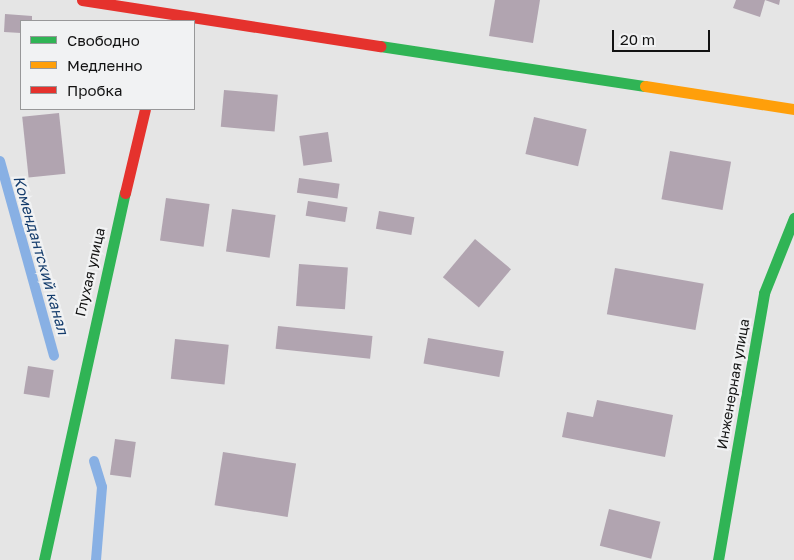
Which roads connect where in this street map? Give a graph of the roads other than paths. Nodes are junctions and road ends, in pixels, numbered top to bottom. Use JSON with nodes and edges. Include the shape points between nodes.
{"nodes":[{"id":1,"x":82,"y":0,"type":"edge"},
{"id":2,"x":794,"y":109,"type":"edge"},
{"id":3,"x":145,"y":110,"type":"edge"},
{"id":4,"x":794,"y":218,"type":"edge"},
{"id":5,"x":44,"y":560,"type":"edge"},
{"id":6,"x":718,"y":560,"type":"edge"}],
"edges":[{"from":1,"to":2,"type":"street"},
{"from":3,"to":5,"type":"street","name":"Глухая улица","via":[[85,361]]},
{"from":4,"to":6,"type":"street","name":"Инженерная улица","via":[[764,292]]}]}
